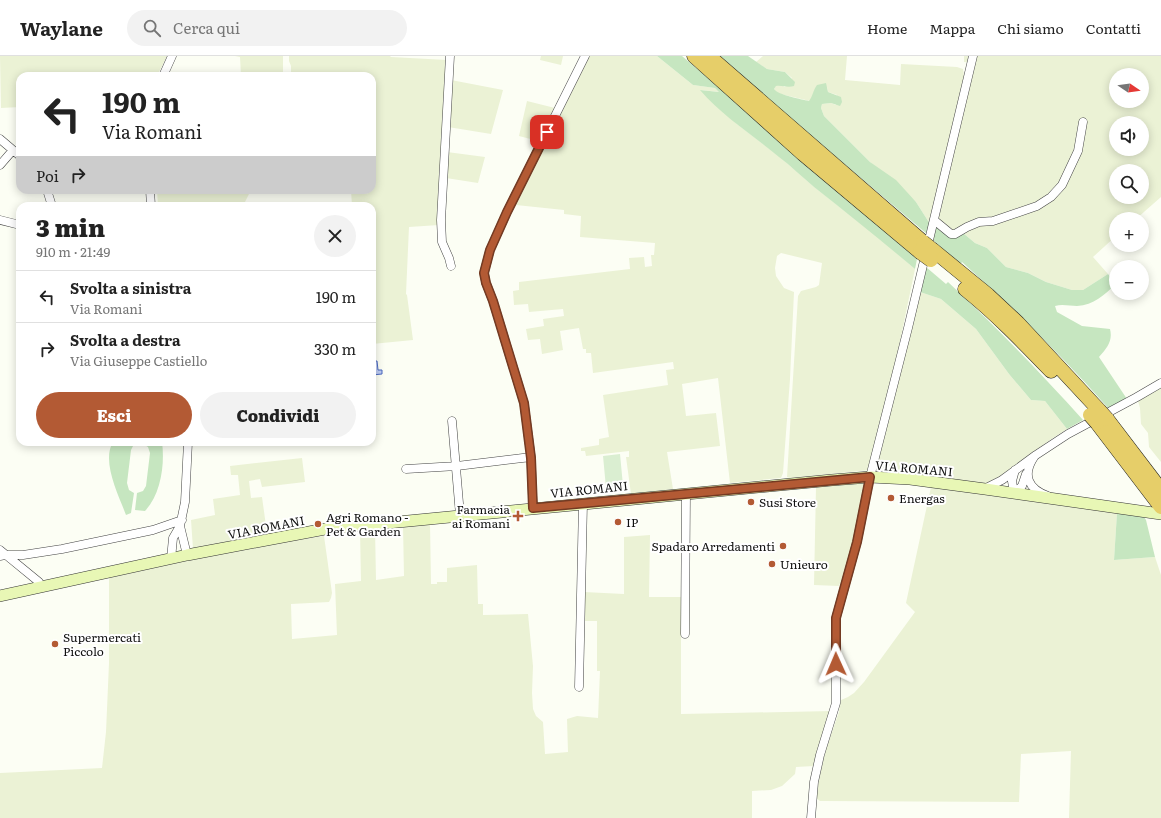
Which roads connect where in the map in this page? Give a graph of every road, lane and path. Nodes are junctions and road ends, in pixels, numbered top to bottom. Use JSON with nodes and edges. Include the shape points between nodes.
{"nodes":[{"id":1,"x":172,"y":56,"type":"edge"},
{"id":2,"x":450,"y":56,"type":"edge"},
{"id":3,"x":585,"y":56,"type":"edge"},
{"id":4,"x":694,"y":56,"type":"edge"},
{"id":5,"x":709,"y":56,"type":"edge"},
{"id":6,"x":973,"y":56,"type":"edge"},
{"id":7,"x":165,"y":72,"type":"edge"},
{"id":8,"x":1083,"y":122,"type":"dead end"},
{"id":9,"x":0,"y":139,"type":"edge"},
{"id":10,"x":13,"y":150,"type":"junction"},
{"id":11,"x":16,"y":153,"type":"edge"},
{"id":12,"x":0,"y":165,"type":"edge"},
{"id":13,"x":0,"y":220,"type":"edge"},
{"id":14,"x":934,"y":220,"type":"junction"},
{"id":15,"x":16,"y":224,"type":"edge"},
{"id":16,"x":926,"y":251,"type":"junction"},
{"id":17,"x":451,"y":266,"type":"dead end"},
{"id":18,"x":1161,"y":383,"type":"edge"},
{"id":19,"x":452,"y":421,"type":"dead end"},
{"id":20,"x":188,"y":446,"type":"edge"},
{"id":21,"x":1036,"y":455,"type":"junction"},
{"id":22,"x":531,"y":458,"type":"junction"},
{"id":23,"x":457,"y":466,"type":"junction"},
{"id":24,"x":406,"y":469,"type":"dead end"},
{"id":25,"x":1015,"y":470,"type":"junction"},
{"id":26,"x":1027,"y":471,"type":"junction"},
{"id":27,"x":870,"y":477,"type":"junction"},
{"id":28,"x":985,"y":489,"type":"junction"},
{"id":29,"x":686,"y":493,"type":"junction"},
{"id":30,"x":1014,"y":493,"type":"junction"},
{"id":31,"x":1054,"y":498,"type":"junction"},
{"id":32,"x":583,"y":503,"type":"junction"},
{"id":33,"x":1160,"y":503,"type":"edge"},
{"id":34,"x":533,"y":508,"type":"junction"},
{"id":35,"x":460,"y":515,"type":"junction"},
{"id":36,"x":181,"y":523,"type":"junction"},
{"id":37,"x":153,"y":530,"type":"junction"},
{"id":38,"x":173,"y":538,"type":"junction"},
{"id":39,"x":2,"y":554,"type":"edge"},
{"id":40,"x":187,"y":555,"type":"junction"},
{"id":41,"x":171,"y":559,"type":"junction"},
{"id":42,"x":40,"y":587,"type":"junction"},
{"id":43,"x":0,"y":596,"type":"edge"},
{"id":44,"x":685,"y":634,"type":"dead end"},
{"id":45,"x":579,"y":687,"type":"dead end"},
{"id":46,"x":811,"y":818,"type":"edge"}],
"edges":[{"from":1,"to":7,"type":"street"},
{"from":2,"to":17,"type":"street","via":[[441,220],[442,242]]},
{"from":3,"to":22,"type":"street","via":[[507,212],[490,250],[484,273],[524,403]]},
{"from":4,"to":16,"type":"highway","via":[[802,154]]},
{"from":5,"to":16,"type":"highway"},
{"from":6,"to":14,"type":"street"},
{"from":8,"to":14,"type":"street","via":[[1076,157],[1062,185],[1051,197],[1037,206],[993,221],[979,222],[955,234],[951,234]]},
{"from":9,"to":10,"type":"street"},
{"from":10,"to":11,"type":"street"},
{"from":10,"to":12,"type":"street"},
{"from":13,"to":15,"type":"street"},
{"from":14,"to":27,"type":"street"},
{"from":16,"to":33,"type":"highway","via":[[988,295],[1018,323],[1098,417]]},
{"from":18,"to":21,"type":"street","via":[[1073,431]]},
{"from":19,"to":23,"type":"street"},
{"from":20,"to":36,"type":"street"},
{"from":21,"to":25,"type":"street"},
{"from":21,"to":26,"type":"street"},
{"from":22,"to":23,"type":"street"},
{"from":22,"to":34,"type":"street"},
{"from":23,"to":24,"type":"street"},
{"from":23,"to":35,"type":"street"},
{"from":25,"to":28,"type":"street"},
{"from":25,"to":30,"type":"street","via":[[1012,481]]},
{"from":26,"to":30,"type":"street","via":[[1022,486]]},
{"from":26,"to":31,"type":"street","via":[[1033,486]]},
{"from":27,"to":28,"type":"street","name":"VIA ROMANI","via":[[910,479]]},
{"from":27,"to":29,"type":"street","name":"VIA ROMANI"},
{"from":27,"to":46,"type":"street","via":[[857,542],[836,618],[834,712],[814,782]]},
{"from":28,"to":30,"type":"street","name":"VIA ROMANI"},
{"from":29,"to":32,"type":"street","name":"VIA ROMANI"},
{"from":29,"to":44,"type":"street"},
{"from":30,"to":31,"type":"street","name":"VIA ROMANI"},
{"from":31,"to":33,"type":"street","name":"VIA ROMANI"},
{"from":32,"to":34,"type":"street","name":"VIA ROMANI"},
{"from":32,"to":45,"type":"street"},
{"from":34,"to":35,"type":"street","name":"VIA ROMANI"},
{"from":35,"to":40,"type":"street","name":"VIA ROMANI","via":[[325,529]]},
{"from":36,"to":37,"type":"street"},
{"from":36,"to":38,"type":"street"},
{"from":36,"to":40,"type":"street"},
{"from":37,"to":38,"type":"street"},
{"from":37,"to":39,"type":"street","via":[[23,555]]},
{"from":38,"to":41,"type":"street"},
{"from":39,"to":42,"type":"street","via":[[39,582]]},
{"from":40,"to":41,"type":"street","name":"VIA ROMANI"},
{"from":41,"to":42,"type":"street","name":"VIA ROMANI"},
{"from":42,"to":43,"type":"street","name":"VIA ROMANI"}]}
